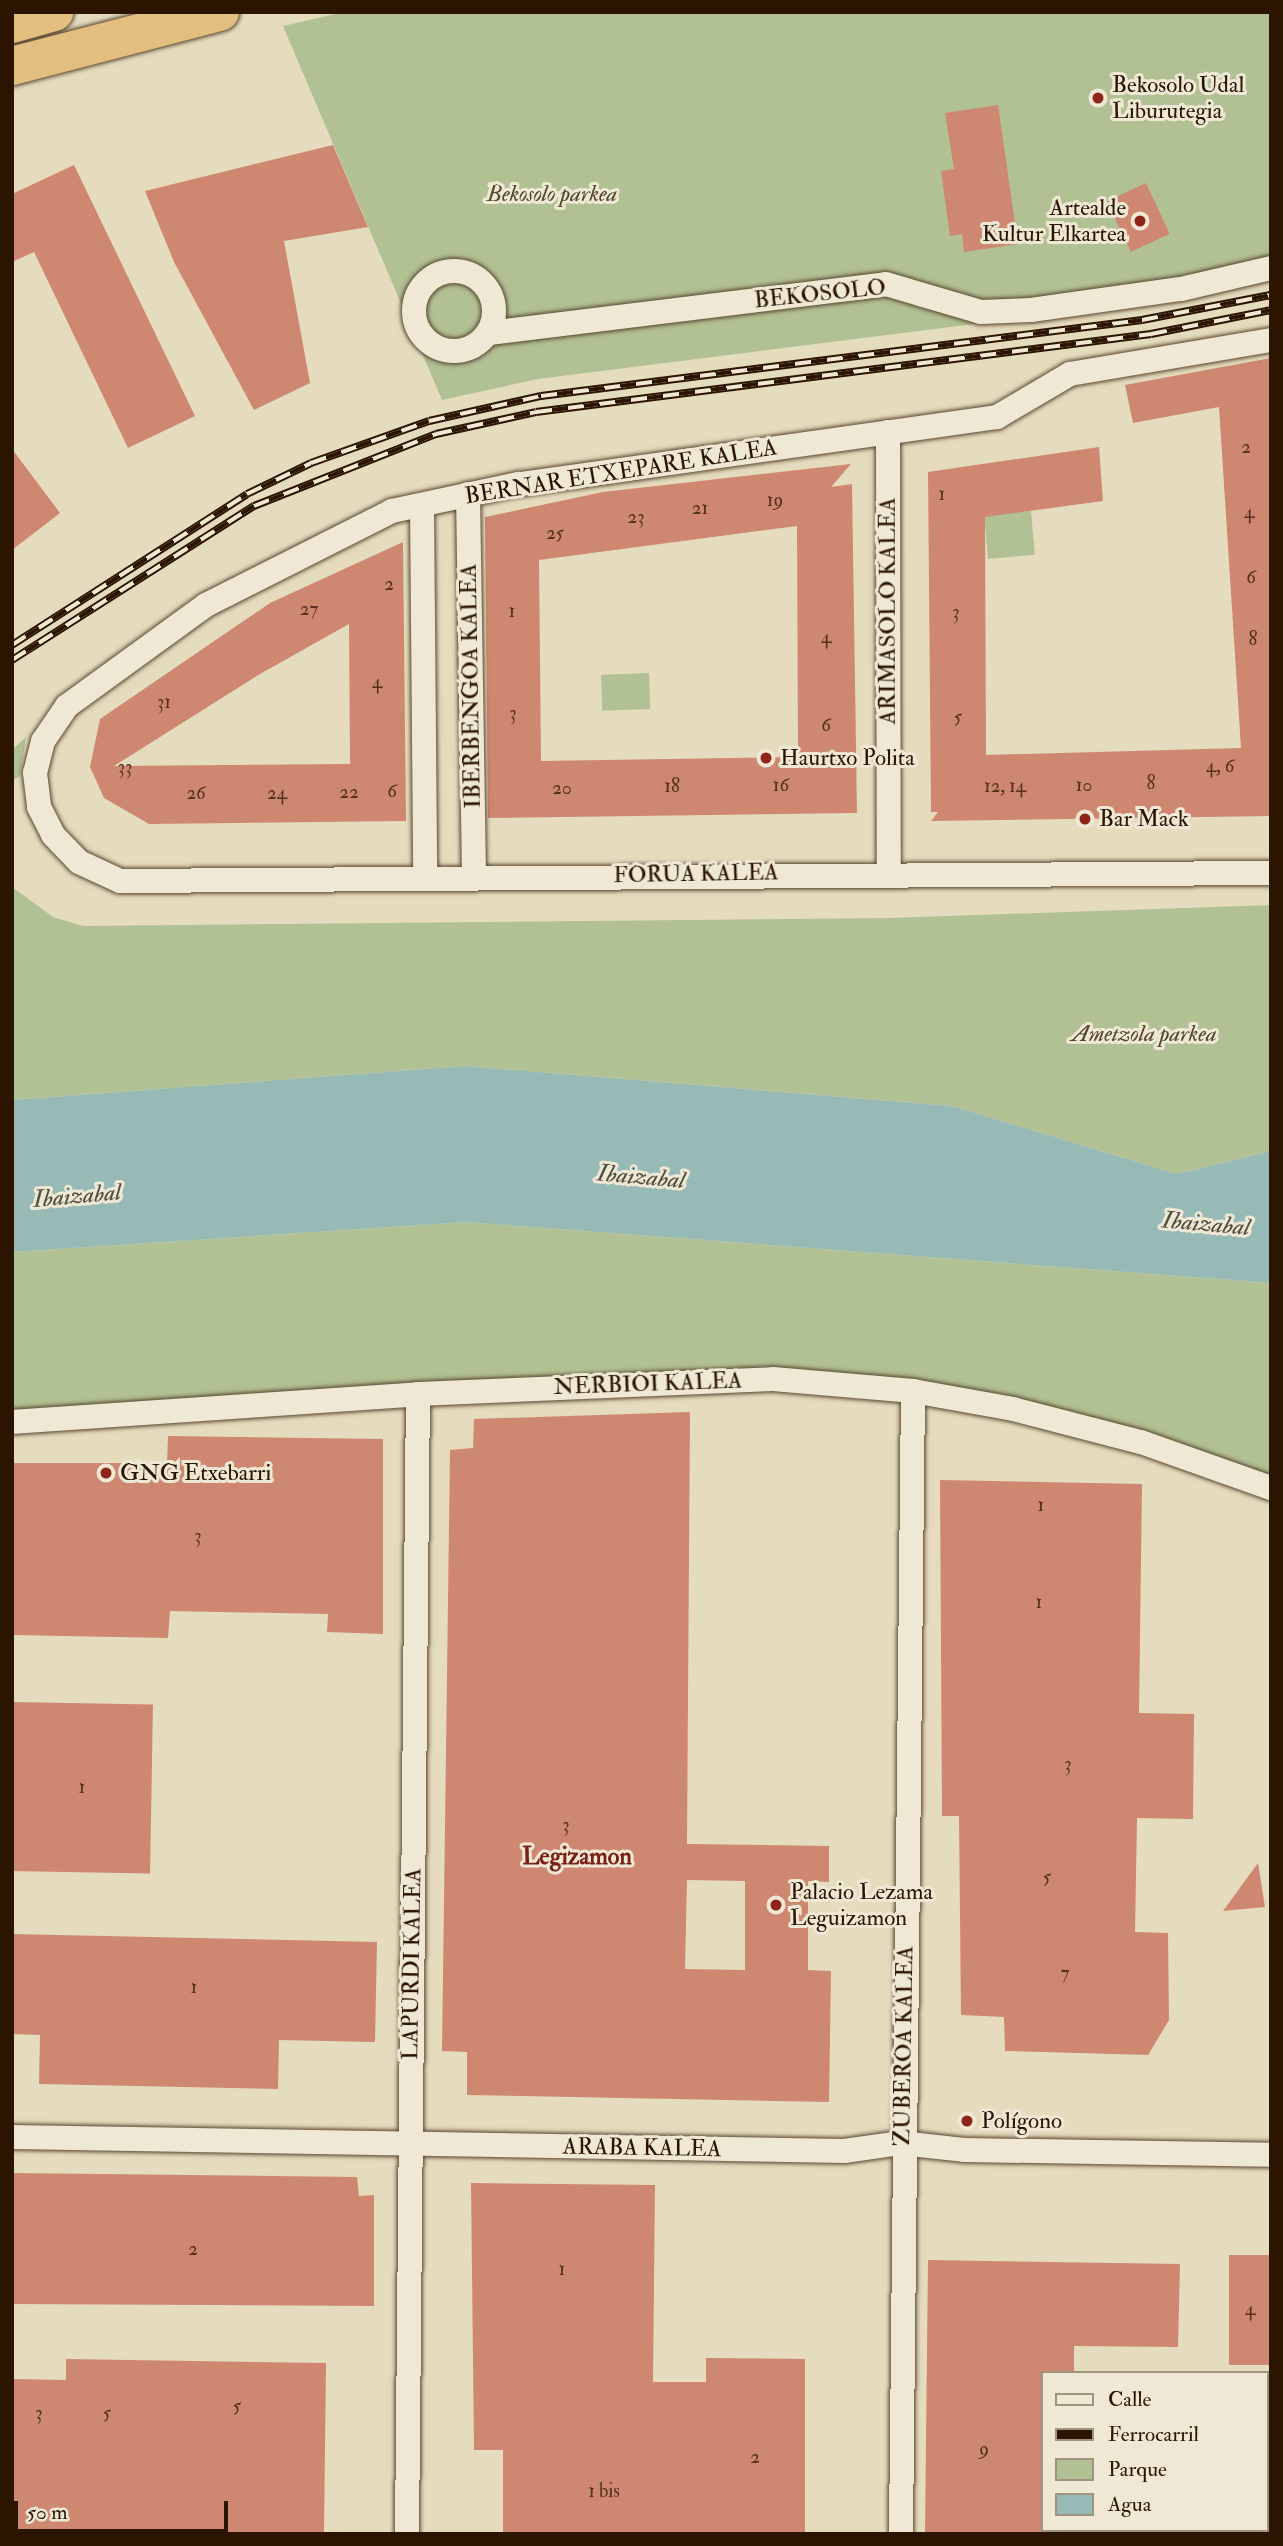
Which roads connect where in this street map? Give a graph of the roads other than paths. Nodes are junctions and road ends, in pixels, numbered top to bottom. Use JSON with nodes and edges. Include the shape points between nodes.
{"nodes":[{"id":1,"x":54,"y":12,"type":"edge"},
{"id":2,"x":219,"y":12,"type":"edge"},
{"id":3,"x":12,"y":24,"type":"edge"},
{"id":4,"x":12,"y":66,"type":"edge"},
{"id":5,"x":1271,"y":268,"type":"edge"},
{"id":6,"x":489,"y":333,"type":"dead end"},
{"id":7,"x":1271,"y":340,"type":"edge"},
{"id":8,"x":887,"y":432,"type":"junction"},
{"id":9,"x":468,"y":494,"type":"junction"},
{"id":10,"x":422,"y":506,"type":"junction"},
{"id":11,"x":1271,"y":873,"type":"edge"},
{"id":12,"x":889,"y":874,"type":"junction"},
{"id":13,"x":474,"y":877,"type":"junction"},
{"id":14,"x":425,"y":878,"type":"junction"},
{"id":15,"x":120,"y":881,"type":"joint"},
{"id":16,"x":913,"y":1391,"type":"junction"},
{"id":17,"x":418,"y":1394,"type":"junction"},
{"id":18,"x":12,"y":1422,"type":"edge"},
{"id":19,"x":1271,"y":1488,"type":"edge"},
{"id":20,"x":12,"y":2137,"type":"edge"},
{"id":21,"x":901,"y":2143,"type":"junction"},
{"id":22,"x":410,"y":2144,"type":"junction"},
{"id":23,"x":1271,"y":2155,"type":"edge"},
{"id":24,"x":407,"y":2534,"type":"edge"},
{"id":25,"x":901,"y":2534,"type":"edge"}],
"edges":[{"from":1,"to":3,"type":"highway"},
{"from":2,"to":4,"type":"highway"},
{"from":5,"to":6,"type":"street","name":"BEKOSOLO","via":[[1181,289],[1031,310],[981,312],[886,284]]},
{"from":7,"to":8,"type":"street","name":"BERNAR ETXEPARE KALEA","via":[[1070,374],[997,417]]},
{"from":8,"to":9,"type":"street","name":"BERNAR ETXEPARE KALEA"},
{"from":8,"to":12,"type":"street","name":"ARIMASOLO KALEA"},
{"from":9,"to":10,"type":"street","name":"BERNAR ETXEPARE KALEA"},
{"from":9,"to":13,"type":"street","name":"IBERBENGOA KALEA"},
{"from":10,"to":14,"type":"street","name":"IBERBENGOA KALEA"},
{"from":10,"to":15,"type":"street","name":"BERNAR ETXEPARE KALEA","via":[[392,511],[206,605],[67,706],[43,741],[35,773],[39,807],[79,862]]},
{"from":11,"to":12,"type":"street","name":"FORUA KALEA"},
{"from":12,"to":13,"type":"street","name":"FORUA KALEA"},
{"from":13,"to":14,"type":"street","name":"FORUA KALEA"},
{"from":14,"to":15,"type":"street","name":"FORUA KALEA"},
{"from":16,"to":17,"type":"street","name":"NERBIOI KALEA","via":[[774,1379]]},
{"from":16,"to":19,"type":"street","name":"NERBIOI KALEA","via":[[1131,1439]]},
{"from":16,"to":21,"type":"street","name":"ZUBEROA KALEA"},
{"from":17,"to":18,"type":"street","name":"NERBIOI KALEA"},
{"from":17,"to":22,"type":"street","name":"LAPURDI KALEA"},
{"from":20,"to":22,"type":"street","name":"ARABA KALEA"},
{"from":21,"to":22,"type":"street","name":"ARABA KALEA","via":[[844,2151]]},
{"from":21,"to":23,"type":"street","name":"ARABA KALEA","via":[[964,2150]]},
{"from":21,"to":25,"type":"street","name":"ZUBEROA KALEA"},
{"from":22,"to":24,"type":"street","name":"LAPURDI KALEA"}]}
